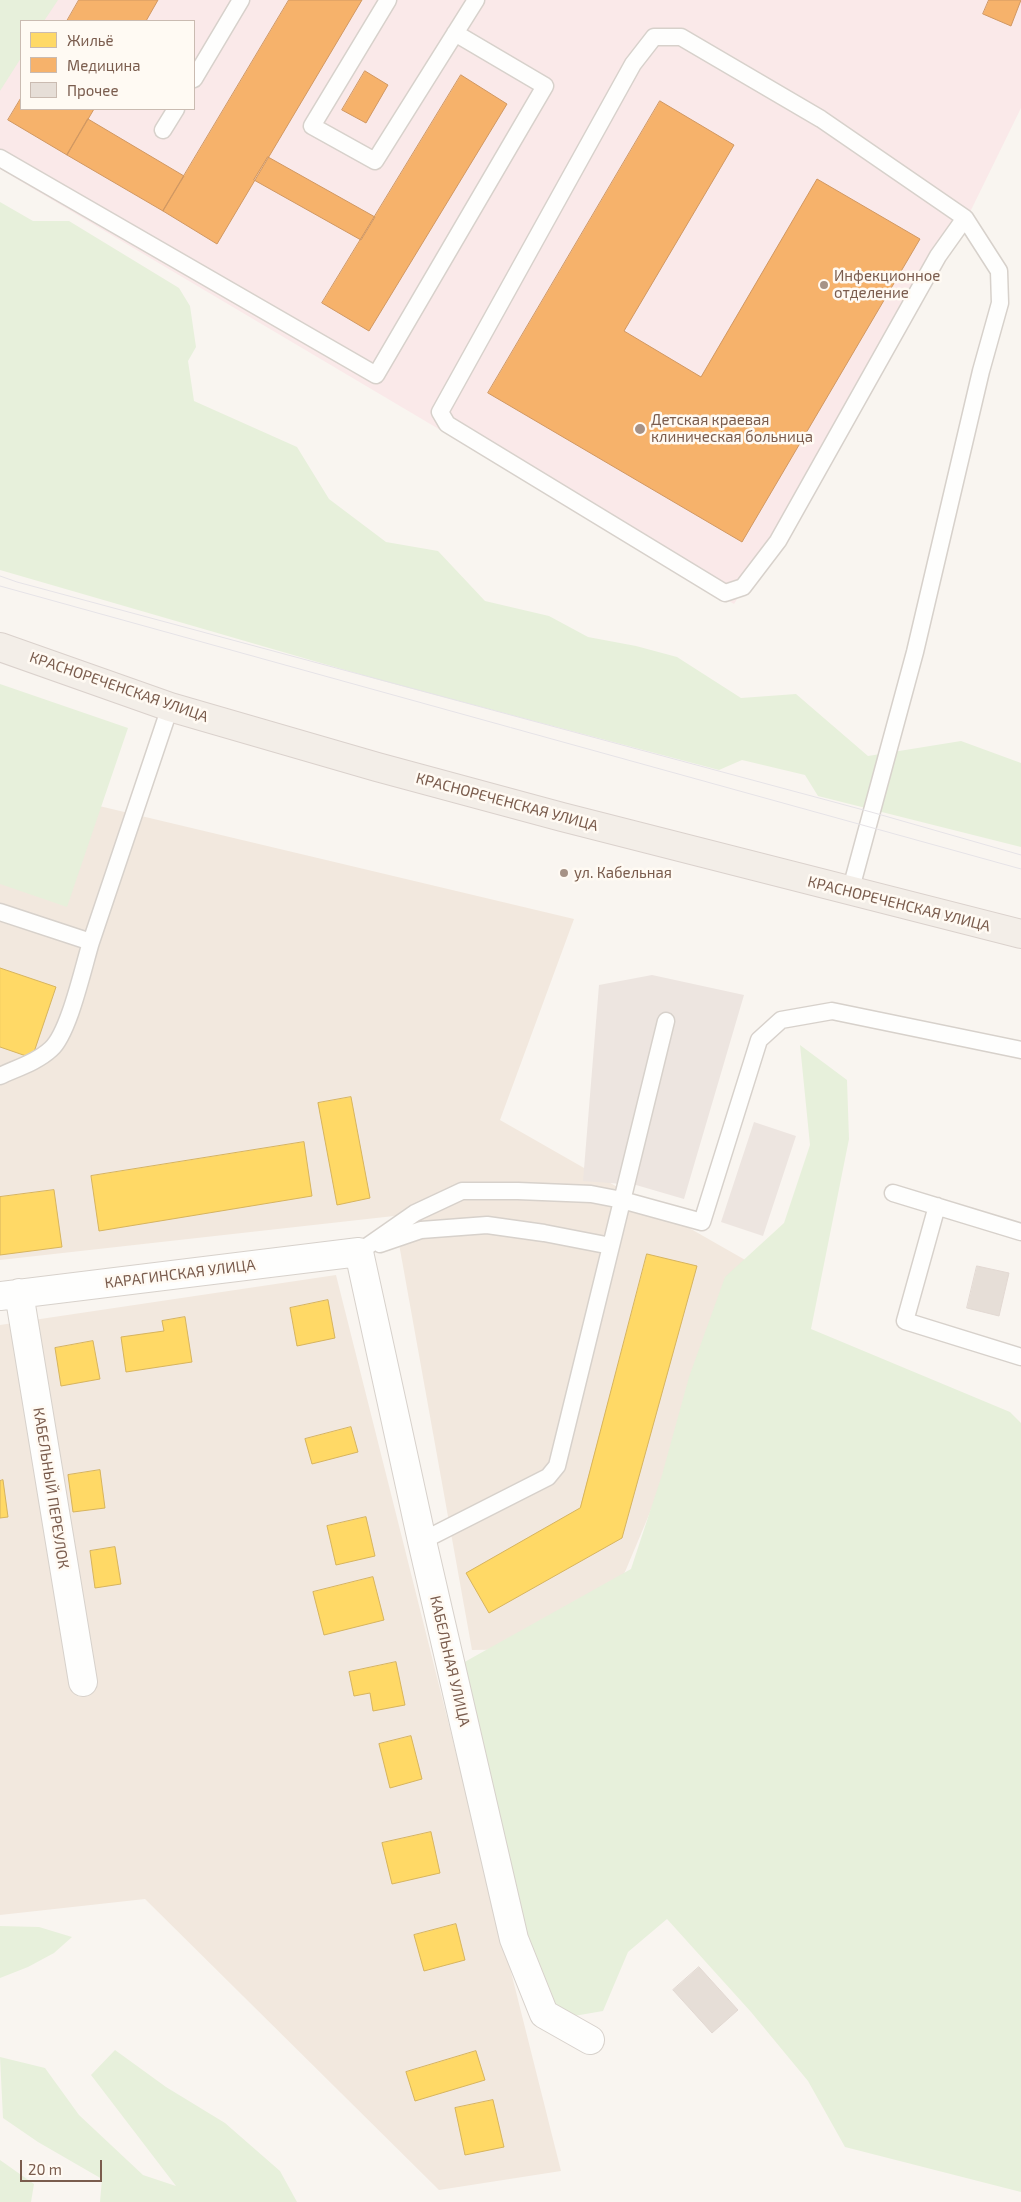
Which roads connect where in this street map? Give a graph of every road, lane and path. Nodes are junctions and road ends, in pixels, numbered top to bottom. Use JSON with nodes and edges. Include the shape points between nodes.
{"nodes":[{"id":1,"x":241,"y":0,"type":"edge"},
{"id":2,"x":388,"y":0,"type":"edge"},
{"id":3,"x":476,"y":0,"type":"edge"},
{"id":4,"x":455,"y":33,"type":"junction"},
{"id":5,"x":195,"y":77,"type":"edge"},
{"id":6,"x":175,"y":110,"type":"edge"},
{"id":7,"x":163,"y":130,"type":"dead end"},
{"id":8,"x":0,"y":158,"type":"edge"},
{"id":9,"x":965,"y":218,"type":"junction"},
{"id":10,"x":0,"y":647,"type":"edge"},
{"id":11,"x":170,"y":707,"type":"junction"},
{"id":12,"x":850,"y":892,"type":"junction"},
{"id":13,"x":0,"y":912,"type":"edge"},
{"id":14,"x":1021,"y":934,"type":"edge"},
{"id":15,"x":91,"y":942,"type":"junction"},
{"id":16,"x":666,"y":1021,"type":"dead end"},
{"id":17,"x":1021,"y":1050,"type":"edge"},
{"id":18,"x":0,"y":1076,"type":"edge"},
{"id":19,"x":893,"y":1192,"type":"dead end"},
{"id":20,"x":622,"y":1200,"type":"junction"},
{"id":21,"x":937,"y":1206,"type":"junction"},
{"id":22,"x":1021,"y":1232,"type":"edge"},
{"id":23,"x":611,"y":1246,"type":"junction"},
{"id":24,"x":359,"y":1252,"type":"junction"},
{"id":25,"x":10,"y":1295,"type":"edge"},
{"id":26,"x":1021,"y":1357,"type":"edge"},
{"id":27,"x":422,"y":1540,"type":"junction"},
{"id":28,"x":83,"y":1682,"type":"dead end"},
{"id":29,"x":590,"y":2040,"type":"dead end"}],
"edges":[{"from":1,"to":5,"type":"lane"},
{"from":2,"to":4,"type":"lane","via":[[312,126],[375,161]]},
{"from":3,"to":4,"type":"lane"},
{"from":4,"to":8,"type":"lane","via":[[545,86],[376,375]]},
{"from":6,"to":7,"type":"lane"},
{"from":9,"to":9,"type":"lane","via":[[938,256],[778,542],[743,587],[725,593],[446,424],[440,412],[634,64],[654,37],[681,38],[821,118]]},
{"from":9,"to":12,"type":"lane","via":[[999,271],[1000,303],[915,652]]},
{"from":10,"to":11,"type":"main road","name":"КРАСНОРЕЧЕНСКАЯ УЛИЦА"},
{"from":11,"to":12,"type":"main road","name":"КРАСНОРЕЧЕНСКАЯ УЛИЦА","via":[[461,790]]},
{"from":11,"to":15,"type":"lane"},
{"from":12,"to":14,"type":"main road","name":"КРАСНОРЕЧЕНСКАЯ УЛИЦА"},
{"from":13,"to":15,"type":"lane"},
{"from":15,"to":18,"type":"lane","via":[[62,1035],[38,1058]]},
{"from":16,"to":20,"type":"lane"},
{"from":17,"to":20,"type":"lane","via":[[832,1011],[781,1020],[760,1040],[702,1222]]},
{"from":19,"to":21,"type":"lane"},
{"from":20,"to":23,"type":"lane"},
{"from":20,"to":24,"type":"lane","via":[[592,1194],[462,1191],[415,1213]]},
{"from":21,"to":22,"type":"lane"},
{"from":21,"to":26,"type":"lane","via":[[905,1320]]},
{"from":23,"to":24,"type":"lane","via":[[487,1225],[421,1230]]},
{"from":23,"to":27,"type":"lane","via":[[557,1466],[548,1477]]},
{"from":24,"to":25,"type":"street","name":"КАРАГИНСКАЯ УЛИЦА"},
{"from":24,"to":27,"type":"street","name":"КАБЕЛЬНАЯ УЛИЦА"},
{"from":25,"to":28,"type":"street","name":"КАБЕЛЬНЫЙ ПЕРЕУЛОК"},
{"from":27,"to":29,"type":"street","name":"КАБЕЛЬНАЯ УЛИЦА","via":[[514,1939],[544,2014]]}]}
